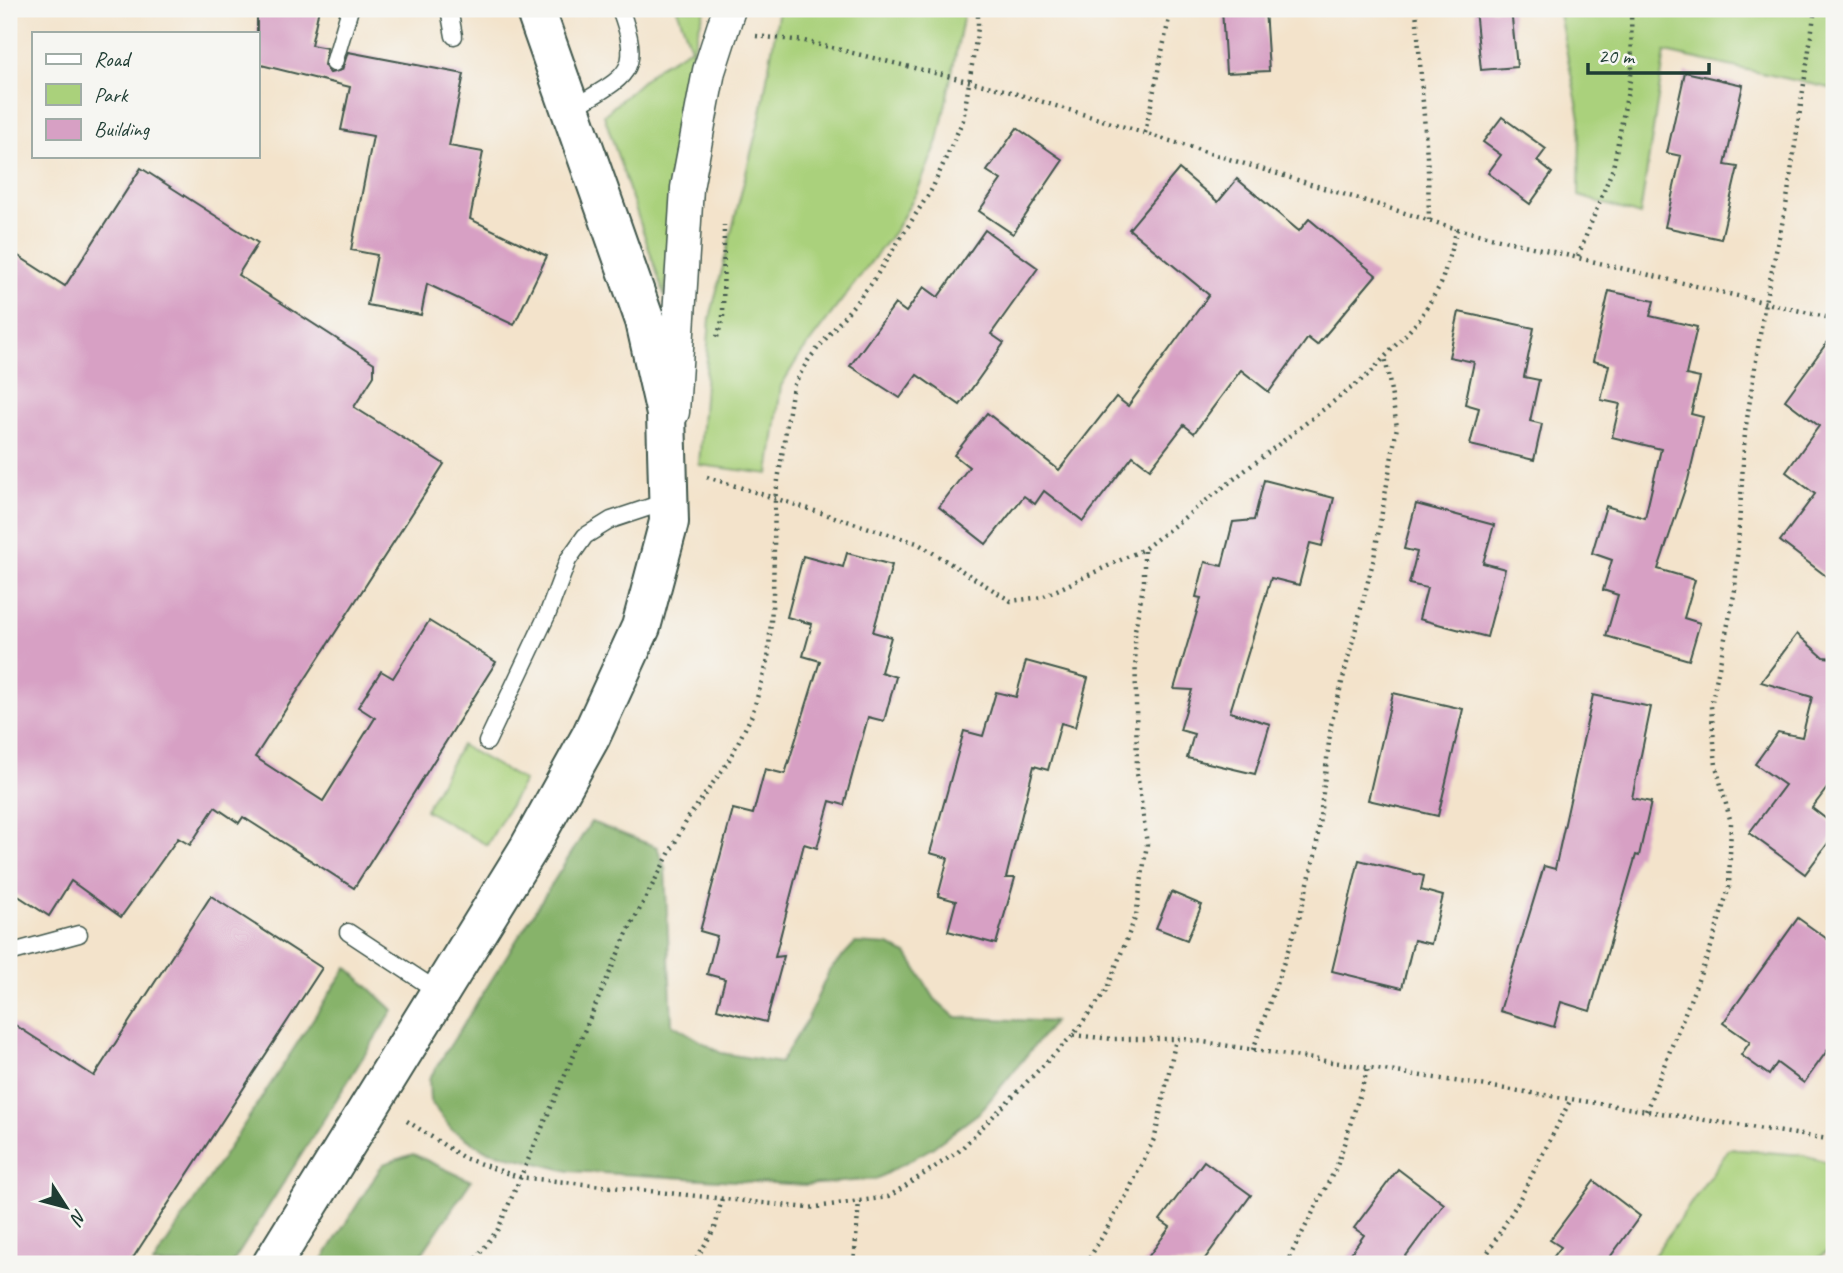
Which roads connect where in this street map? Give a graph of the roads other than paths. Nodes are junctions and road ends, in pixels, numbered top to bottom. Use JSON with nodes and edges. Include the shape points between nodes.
{"nodes":[{"id":1,"x":350,"y":9,"type":"edge"},
{"id":2,"x":449,"y":9,"type":"edge"},
{"id":3,"x":535,"y":9,"type":"edge"},
{"id":4,"x":620,"y":9,"type":"edge"},
{"id":5,"x":725,"y":21,"type":"edge"},
{"id":6,"x":454,"y":36,"type":"dead end"},
{"id":7,"x":334,"y":63,"type":"dead end"},
{"id":8,"x":569,"y":110,"type":"junction"},
{"id":9,"x":669,"y":483,"type":"junction"},
{"id":10,"x":487,"y":742,"type":"dead end"},
{"id":11,"x":348,"y":932,"type":"dead end"},
{"id":12,"x":79,"y":934,"type":"dead end"},
{"id":13,"x":9,"y":953,"type":"edge"},
{"id":14,"x":440,"y":993,"type":"junction"},
{"id":15,"x":272,"y":1264,"type":"edge"}],
"edges":[{"from":1,"to":7,"type":"lane"},
{"from":2,"to":6,"type":"lane"},
{"from":3,"to":8,"type":"street"},
{"from":4,"to":8,"type":"lane","via":[[633,53],[627,68],[620,78]]},
{"from":5,"to":9,"type":"street","via":[[709,71],[687,188]]},
{"from":8,"to":9,"type":"street","via":[[645,321],[666,414]]},
{"from":9,"to":10,"type":"lane","via":[[584,536],[568,560]]},
{"from":9,"to":14,"type":"street","via":[[668,522],[657,576],[621,677],[529,848]]},
{"from":11,"to":14,"type":"lane"},
{"from":12,"to":13,"type":"lane"},
{"from":14,"to":15,"type":"street"}]}
